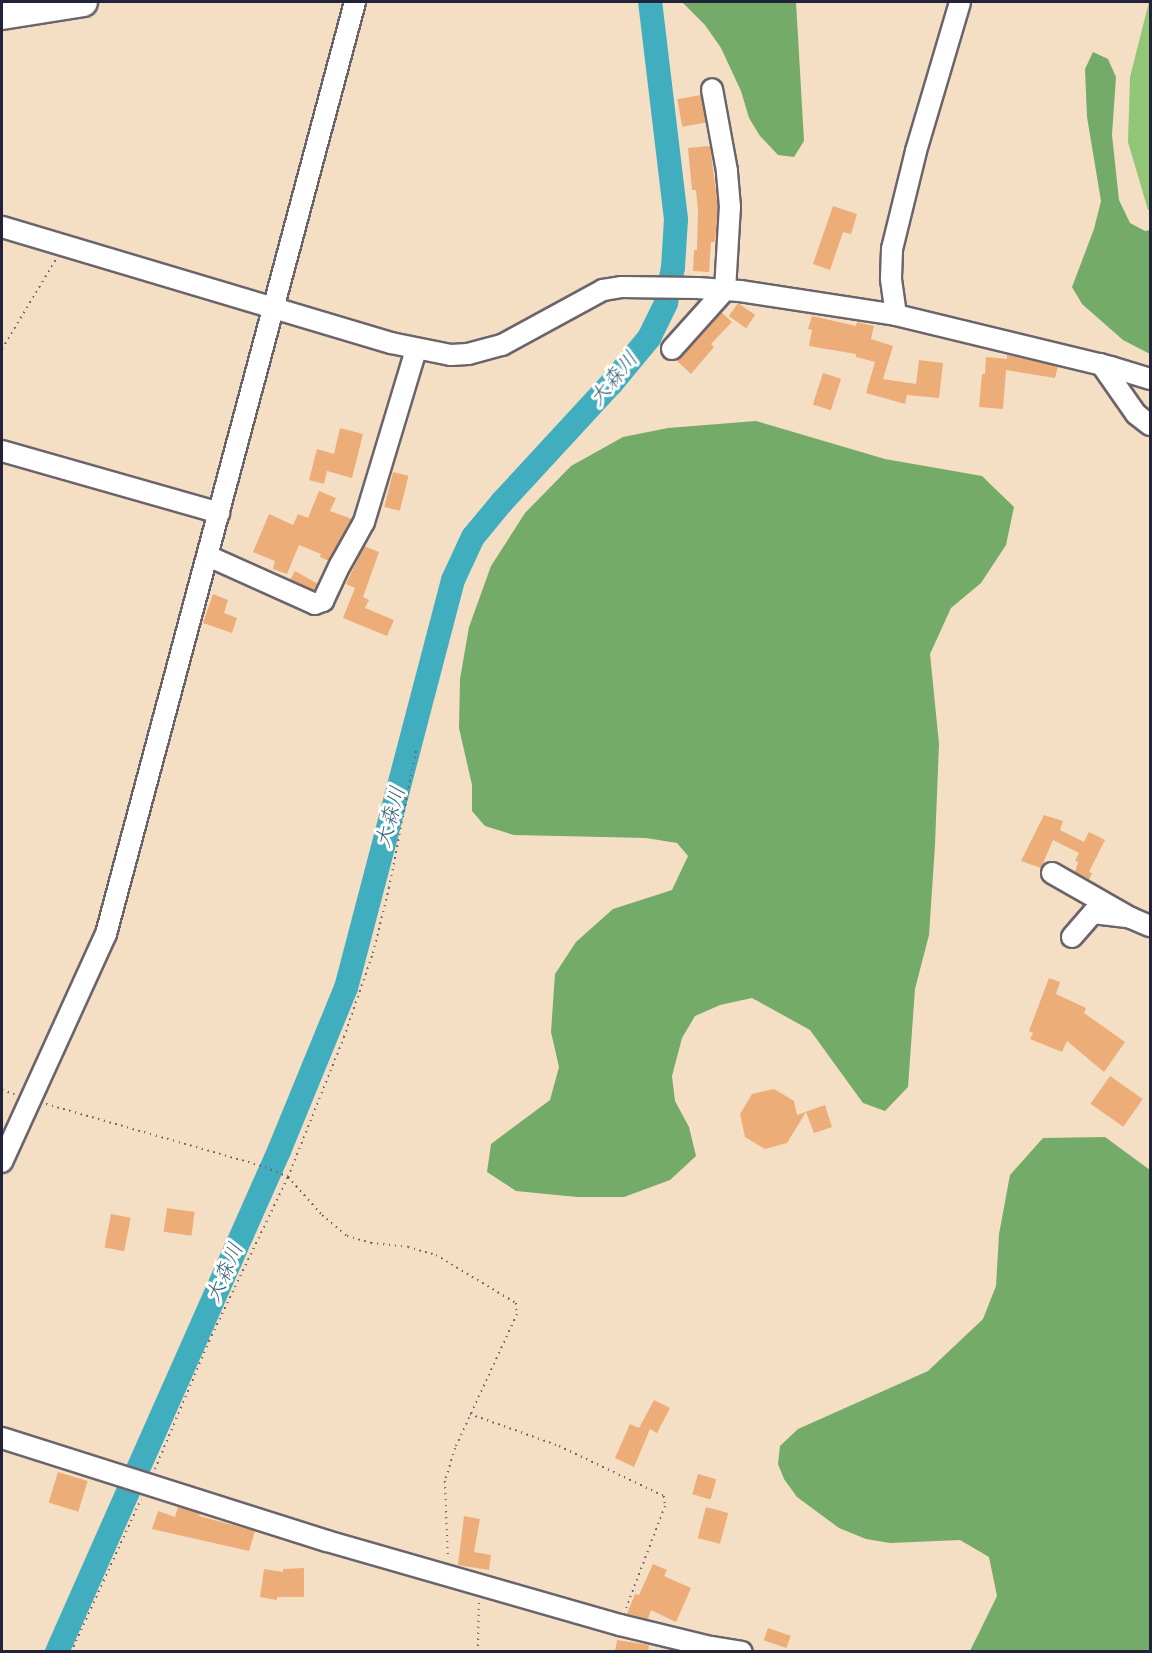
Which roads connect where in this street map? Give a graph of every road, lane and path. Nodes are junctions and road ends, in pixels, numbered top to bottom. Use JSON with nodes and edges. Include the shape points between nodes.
{"nodes":[{"id":1,"x":83,"y":2,"type":"edge"},
{"id":2,"x":355,"y":2,"type":"edge"},
{"id":3,"x":960,"y":2,"type":"edge"},
{"id":4,"x":2,"y":15,"type":"edge"},
{"id":5,"x":711,"y":89,"type":"dead end"},
{"id":6,"x":2,"y":227,"type":"edge"},
{"id":7,"x":64,"y":245,"type":"junction"},
{"id":8,"x":725,"y":290,"type":"junction"},
{"id":9,"x":273,"y":308,"type":"junction"},
{"id":10,"x":896,"y":315,"type":"junction"},
{"id":11,"x":2,"y":349,"type":"edge"},
{"id":12,"x":672,"y":349,"type":"dead end"},
{"id":13,"x":416,"y":350,"type":"junction"},
{"id":14,"x":1101,"y":364,"type":"junction"},
{"id":15,"x":1150,"y":379,"type":"edge"},
{"id":16,"x":1150,"y":425,"type":"edge"},
{"id":17,"x":2,"y":451,"type":"edge"},
{"id":18,"x":219,"y":513,"type":"junction"},
{"id":19,"x":208,"y":556,"type":"junction"},
{"id":20,"x":416,"y":751,"type":"dead end"},
{"id":21,"x":1052,"y":873,"type":"dead end"},
{"id":22,"x":1131,"y":918,"type":"junction"},
{"id":23,"x":1150,"y":926,"type":"edge"},
{"id":24,"x":1072,"y":937,"type":"dead end"},
{"id":25,"x":2,"y":1090,"type":"edge"},
{"id":26,"x":30,"y":1099,"type":"junction"},
{"id":27,"x":2,"y":1162,"type":"edge"},
{"id":28,"x":288,"y":1177,"type":"junction"},
{"id":29,"x":471,"y":1414,"type":"junction"},
{"id":30,"x":2,"y":1438,"type":"edge"},
{"id":31,"x":148,"y":1484,"type":"junction"},
{"id":32,"x":449,"y":1576,"type":"junction"},
{"id":33,"x":479,"y":1584,"type":"junction"},
{"id":34,"x":620,"y":1625,"type":"junction"},
{"id":35,"x":71,"y":1652,"type":"edge"},
{"id":36,"x":478,"y":1652,"type":"edge"},
{"id":37,"x":742,"y":1652,"type":"edge"}],
"edges":[{"from":1,"to":4,"type":"highway"},
{"from":2,"to":9,"type":"street"},
{"from":3,"to":10,"type":"street","via":[[892,249]]},
{"from":5,"to":8,"type":"street","via":[[730,207]]},
{"from":6,"to":7,"type":"street"},
{"from":7,"to":9,"type":"street"},
{"from":7,"to":11,"type":"path"},
{"from":8,"to":10,"type":"street"},
{"from":8,"to":12,"type":"street"},
{"from":8,"to":13,"type":"street","via":[[621,287],[603,291],[502,345],[483,351],[451,355]]},
{"from":9,"to":13,"type":"street"},
{"from":9,"to":18,"type":"street"},
{"from":10,"to":14,"type":"street"},
{"from":13,"to":19,"type":"street","via":[[364,522],[323,601],[315,604]]},
{"from":14,"to":15,"type":"street"},
{"from":14,"to":16,"type":"street","via":[[1136,414]]},
{"from":17,"to":18,"type":"street"},
{"from":18,"to":19,"type":"street"},
{"from":19,"to":26,"type":"street","via":[[106,934]]},
{"from":20,"to":28,"type":"path","via":[[373,953],[345,1037]]},
{"from":21,"to":22,"type":"street"},
{"from":22,"to":23,"type":"street"},
{"from":22,"to":24,"type":"street","via":[[1093,913]]},
{"from":25,"to":26,"type":"path"},
{"from":26,"to":27,"type":"street"},
{"from":26,"to":28,"type":"path","via":[[260,1165]]},
{"from":28,"to":29,"type":"path","via":[[347,1236],[436,1255],[516,1303],[517,1314]]},
{"from":28,"to":31,"type":"path","via":[[209,1341]]},
{"from":29,"to":32,"type":"path","via":[[445,1481]]},
{"from":29,"to":34,"type":"path","via":[[560,1446],[664,1496],[665,1506]]},
{"from":30,"to":31,"type":"street"},
{"from":31,"to":32,"type":"street"},
{"from":31,"to":35,"type":"path"},
{"from":32,"to":33,"type":"street"},
{"from":33,"to":34,"type":"street"},
{"from":33,"to":36,"type":"path"},
{"from":34,"to":37,"type":"street"}]}
